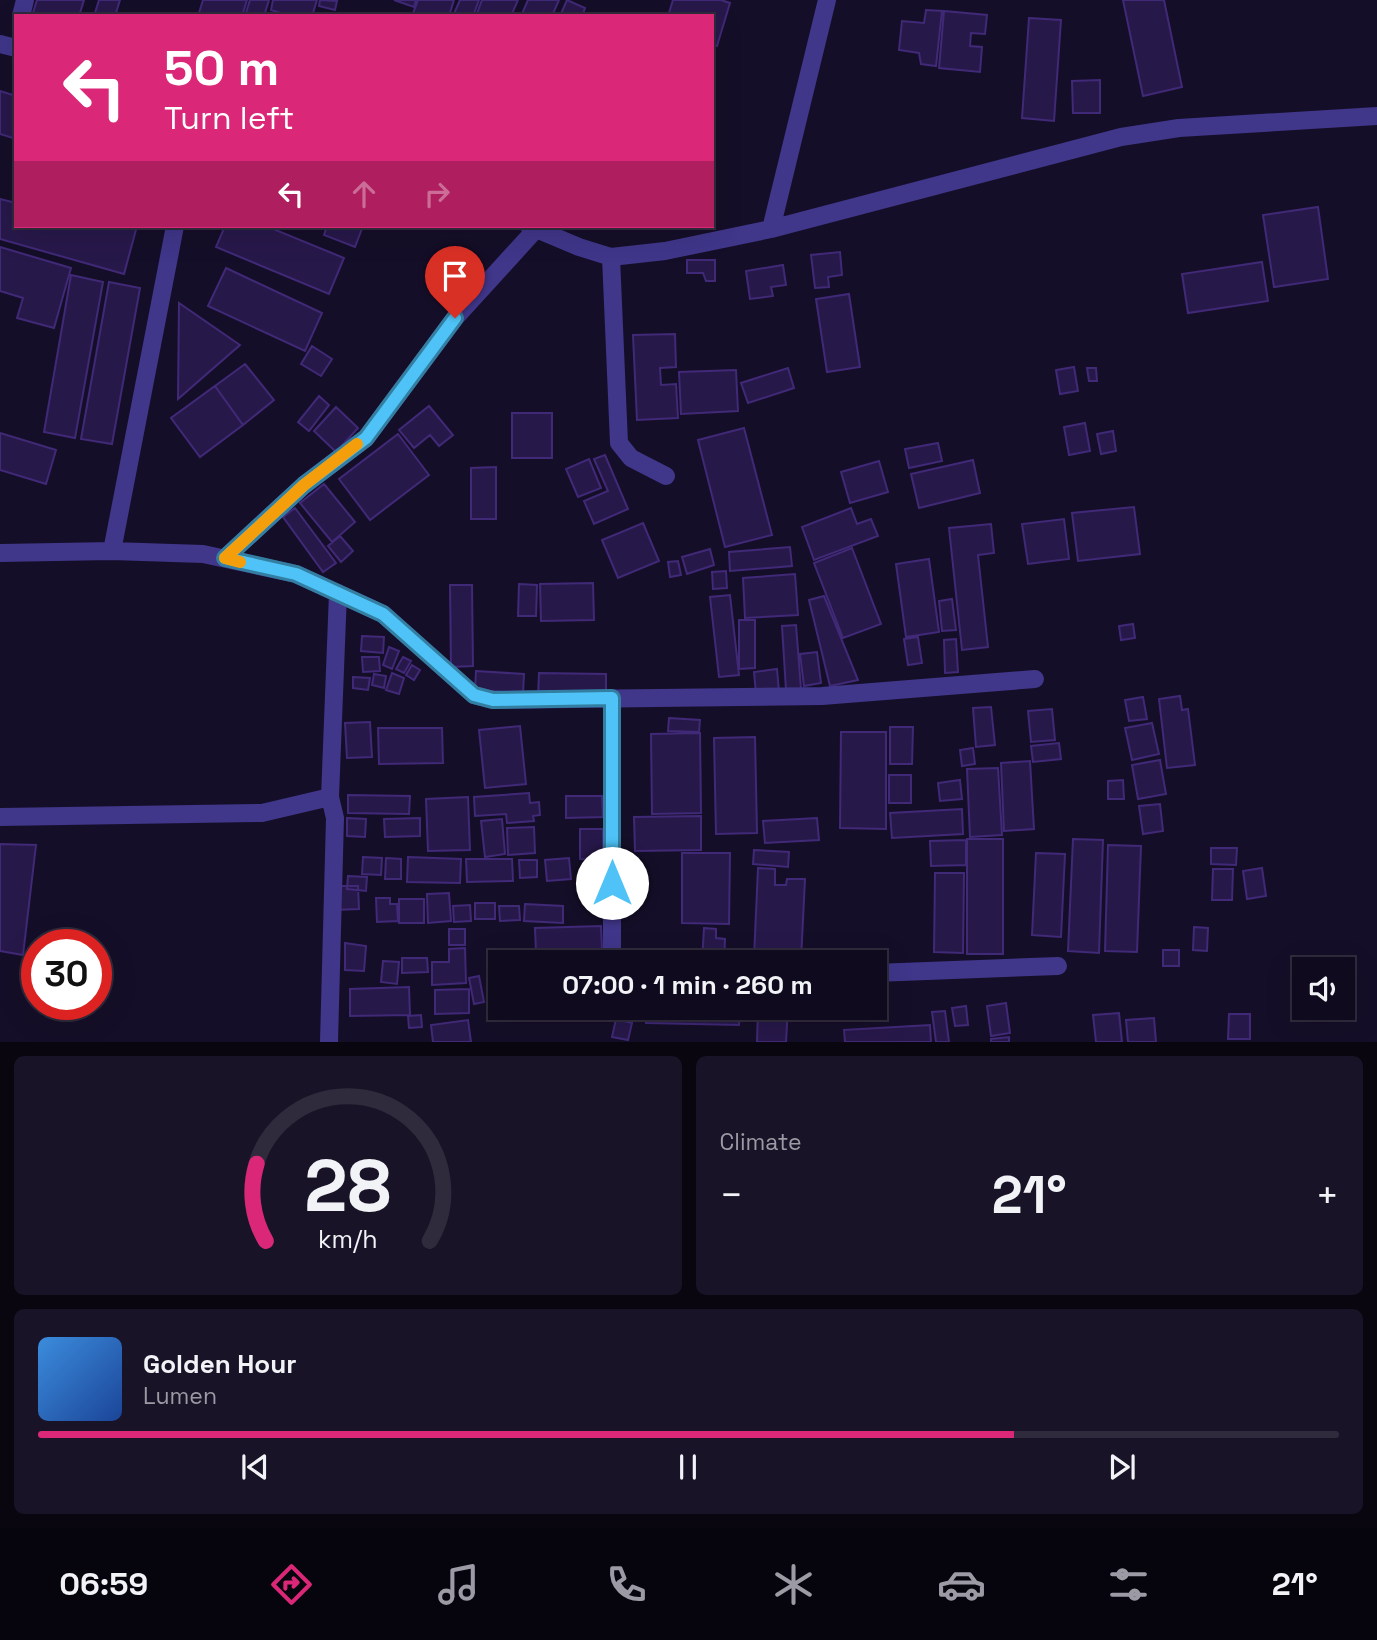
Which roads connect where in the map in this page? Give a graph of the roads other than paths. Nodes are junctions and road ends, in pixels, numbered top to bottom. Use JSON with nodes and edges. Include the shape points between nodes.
{"nodes":[{"id":1,"x":827,"y":0,"type":"edge"},
{"id":2,"x":1377,"y":116,"type":"edge"},
{"id":3,"x":175,"y":228,"type":"edge"},
{"id":4,"x":532,"y":228,"type":"edge"},
{"id":5,"x":535,"y":228,"type":"edge"},
{"id":6,"x":771,"y":229,"type":"junction"},
{"id":7,"x":611,"y":257,"type":"junction"},
{"id":8,"x":666,"y":476,"type":"dead end"},
{"id":9,"x":112,"y":551,"type":"junction"},
{"id":10,"x":0,"y":553,"type":"edge"},
{"id":11,"x":225,"y":558,"type":"junction"},
{"id":12,"x":338,"y":593,"type":"junction"},
{"id":13,"x":1035,"y":679,"type":"dead end"},
{"id":14,"x":612,"y":698,"type":"junction"},
{"id":15,"x":330,"y":797,"type":"junction"},
{"id":16,"x":0,"y":817,"type":"edge"},
{"id":17,"x":612,"y":950,"type":"edge"},
{"id":18,"x":1058,"y":966,"type":"dead end"},
{"id":19,"x":887,"y":973,"type":"edge"},
{"id":20,"x":329,"y":1041,"type":"edge"}],
"edges":[{"from":1,"to":6,"type":"street"},
{"from":2,"to":6,"type":"street","via":[[1179,128],[1121,137]]},
{"from":3,"to":9,"type":"street"},
{"from":4,"to":11,"type":"street","via":[[455,318],[366,438],[304,485]]},
{"from":5,"to":7,"type":"street"},
{"from":6,"to":7,"type":"street"},
{"from":7,"to":8,"type":"street","via":[[619,443],[631,458]]},
{"from":9,"to":10,"type":"street"},
{"from":9,"to":11,"type":"street"},
{"from":11,"to":12,"type":"street","via":[[296,574]]},
{"from":12,"to":14,"type":"street","via":[[383,614],[474,695],[493,700]]},
{"from":12,"to":15,"type":"street"},
{"from":13,"to":14,"type":"street","via":[[822,696]]},
{"from":14,"to":17,"type":"street"},
{"from":15,"to":16,"type":"street","via":[[262,813]]},
{"from":15,"to":20,"type":"street","via":[[335,818]]},
{"from":18,"to":19,"type":"street"}]}
